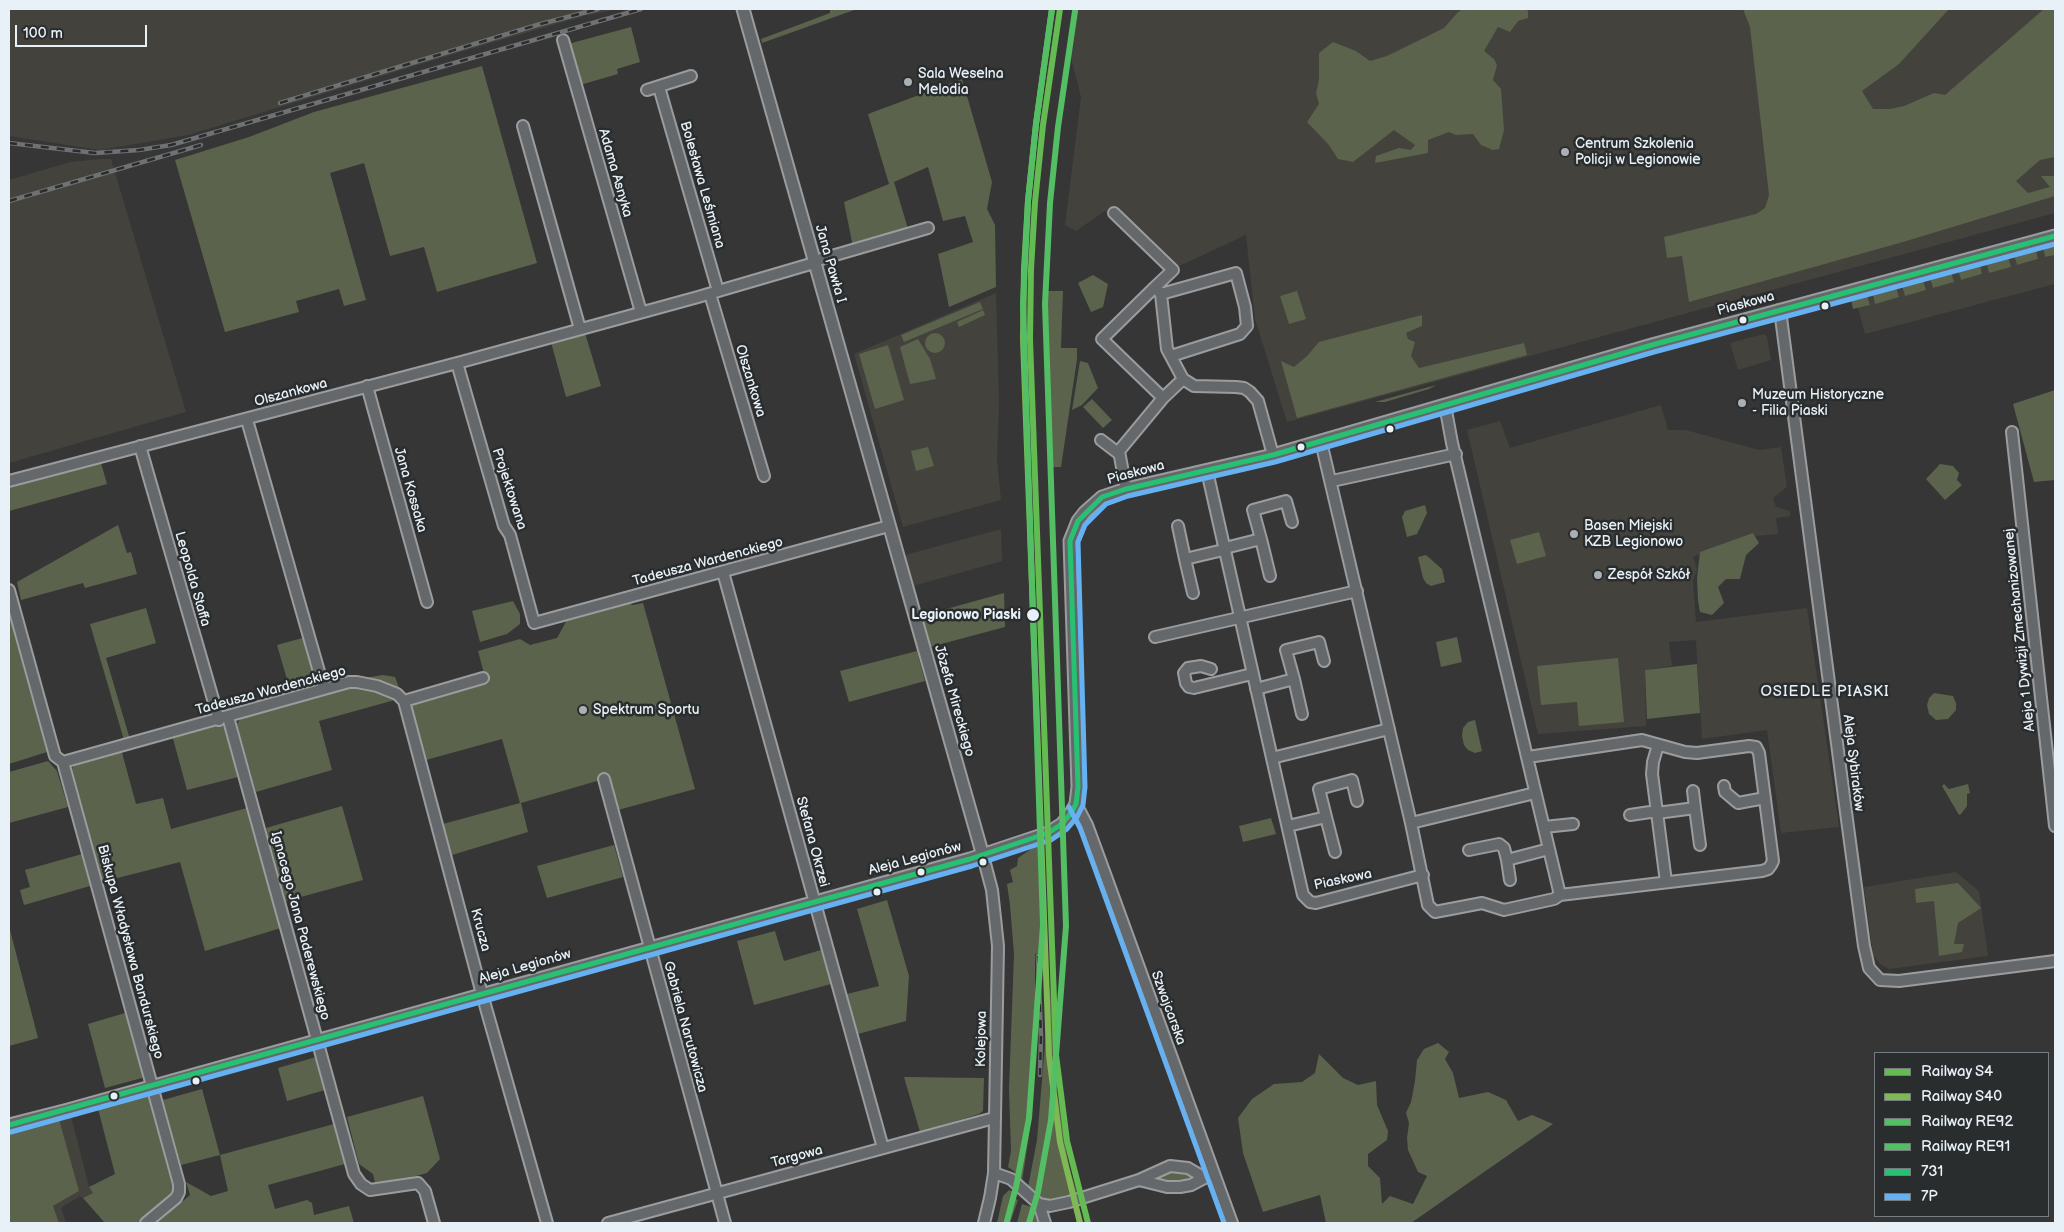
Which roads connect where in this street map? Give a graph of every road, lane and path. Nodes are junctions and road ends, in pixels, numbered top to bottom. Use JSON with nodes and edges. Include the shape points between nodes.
{"nodes":[{"id":1,"x":743,"y":9,"type":"edge"},
{"id":2,"x":563,"y":40,"type":"dead end"},
{"id":3,"x":690,"y":76,"type":"dead end"},
{"id":4,"x":659,"y":87,"type":"junction"},
{"id":5,"x":647,"y":90,"type":"dead end"},
{"id":6,"x":523,"y":126,"type":"dead end"},
{"id":7,"x":1114,"y":214,"type":"dead end"},
{"id":8,"x":928,"y":228,"type":"dead end"},
{"id":9,"x":2055,"y":236,"type":"edge"},
{"id":10,"x":814,"y":263,"type":"junction"},
{"id":11,"x":1158,"y":291,"type":"junction"},
{"id":12,"x":714,"y":292,"type":"junction"},
{"id":13,"x":1780,"y":310,"type":"junction"},
{"id":14,"x":641,"y":312,"type":"junction"},
{"id":15,"x":580,"y":329,"type":"junction"},
{"id":16,"x":1171,"y":356,"type":"junction"},
{"id":17,"x":456,"y":363,"type":"junction"},
{"id":18,"x":1183,"y":379,"type":"junction"},
{"id":19,"x":367,"y":386,"type":"junction"},
{"id":20,"x":1163,"y":398,"type":"junction"},
{"id":21,"x":1445,"y":405,"type":"junction"},
{"id":22,"x":247,"y":420,"type":"junction"},
{"id":23,"x":2012,"y":432,"type":"dead end"},
{"id":24,"x":1100,"y":440,"type":"dead end"},
{"id":25,"x":1321,"y":442,"type":"junction"},
{"id":26,"x":140,"y":446,"type":"junction"},
{"id":27,"x":1118,"y":453,"type":"junction"},
{"id":28,"x":1456,"y":454,"type":"junction"},
{"id":29,"x":1273,"y":455,"type":"junction"},
{"id":30,"x":1207,"y":471,"type":"junction"},
{"id":31,"x":764,"y":476,"type":"dead end"},
{"id":32,"x":9,"y":481,"type":"edge"},
{"id":33,"x":1332,"y":481,"type":"junction"},
{"id":34,"x":1126,"y":489,"type":"junction"},
{"id":35,"x":1292,"y":522,"type":"dead end"},
{"id":36,"x":890,"y":526,"type":"junction"},
{"id":37,"x":1178,"y":526,"type":"dead end"},
{"id":38,"x":1261,"y":539,"type":"junction"},
{"id":39,"x":1186,"y":559,"type":"junction"},
{"id":40,"x":723,"y":572,"type":"junction"},
{"id":41,"x":1270,"y":576,"type":"dead end"},
{"id":42,"x":9,"y":590,"type":"edge"},
{"id":43,"x":1357,"y":591,"type":"junction"},
{"id":44,"x":1193,"y":593,"type":"dead end"},
{"id":45,"x":427,"y":602,"type":"dead end"},
{"id":46,"x":1240,"y":618,"type":"junction"},
{"id":47,"x":534,"y":623,"type":"joint"},
{"id":48,"x":1155,"y":637,"type":"dead end"},
{"id":49,"x":1324,"y":661,"type":"dead end"},
{"id":50,"x":1211,"y":669,"type":"dead end"},
{"id":51,"x":1252,"y":674,"type":"junction"},
{"id":52,"x":482,"y":678,"type":"dead end"},
{"id":53,"x":1294,"y":679,"type":"junction"},
{"id":54,"x":324,"y":689,"type":"junction"},
{"id":55,"x":1256,"y":689,"type":"junction"},
{"id":56,"x":404,"y":701,"type":"junction"},
{"id":57,"x":1302,"y":714,"type":"dead end"},
{"id":58,"x":223,"y":718,"type":"junction"},
{"id":59,"x":1389,"y":729,"type":"junction"},
{"id":60,"x":1658,"y":745,"type":"junction"},
{"id":61,"x":1528,"y":757,"type":"junction"},
{"id":62,"x":1272,"y":758,"type":"junction"},
{"id":63,"x":63,"y":762,"type":"junction"},
{"id":64,"x":604,"y":779,"type":"dead end"},
{"id":65,"x":1724,"y":786,"type":"dead end"},
{"id":66,"x":1693,"y":791,"type":"dead end"},
{"id":67,"x":1536,"y":793,"type":"junction"},
{"id":68,"x":1765,"y":798,"type":"junction"},
{"id":69,"x":1357,"y":801,"type":"dead end"},
{"id":70,"x":1076,"y":804,"type":"junction"},
{"id":71,"x":1695,"y":808,"type":"junction"},
{"id":72,"x":1657,"y":812,"type":"junction"},
{"id":73,"x":1630,"y":815,"type":"dead end"},
{"id":74,"x":1326,"y":817,"type":"junction"},
{"id":75,"x":1411,"y":823,"type":"junction"},
{"id":76,"x":1573,"y":824,"type":"dead end"},
{"id":77,"x":1288,"y":826,"type":"junction"},
{"id":78,"x":2055,"y":826,"type":"edge"},
{"id":79,"x":1544,"y":827,"type":"junction"},
{"id":80,"x":1700,"y":845,"type":"dead end"},
{"id":81,"x":1549,"y":848,"type":"junction"},
{"id":82,"x":1469,"y":850,"type":"dead end"},
{"id":83,"x":1335,"y":852,"type":"dead end"},
{"id":84,"x":983,"y":856,"type":"junction"},
{"id":85,"x":1507,"y":860,"type":"junction"},
{"id":86,"x":1422,"y":875,"type":"junction"},
{"id":87,"x":1510,"y":880,"type":"dead end"},
{"id":88,"x":1666,"y":882,"type":"junction"},
{"id":89,"x":1560,"y":895,"type":"junction"},
{"id":90,"x":815,"y":902,"type":"junction"},
{"id":91,"x":649,"y":948,"type":"junction"},
{"id":92,"x":2055,"y":961,"type":"edge"},
{"id":93,"x":482,"y":994,"type":"junction"},
{"id":94,"x":317,"y":1041,"type":"junction"},
{"id":95,"x":152,"y":1086,"type":"junction"},
{"id":96,"x":994,"y":1118,"type":"junction"},
{"id":97,"x":9,"y":1125,"type":"edge"},
{"id":98,"x":883,"y":1148,"type":"junction"},
{"id":99,"x":994,"y":1173,"type":"junction"},
{"id":100,"x":1209,"y":1175,"type":"junction"},
{"id":101,"x":1139,"y":1180,"type":"junction"},
{"id":102,"x":717,"y":1193,"type":"junction"},
{"id":103,"x":1038,"y":1204,"type":"junction"},
{"id":104,"x":146,"y":1223,"type":"edge"},
{"id":105,"x":434,"y":1223,"type":"edge"},
{"id":106,"x":547,"y":1223,"type":"edge"},
{"id":107,"x":608,"y":1223,"type":"edge"},
{"id":108,"x":725,"y":1223,"type":"edge"},
{"id":109,"x":984,"y":1223,"type":"edge"},
{"id":110,"x":1045,"y":1223,"type":"edge"},
{"id":111,"x":1232,"y":1223,"type":"edge"}],
"edges":[{"from":1,"to":10,"type":"street","name":"Jana Pawła I"},
{"from":2,"to":14,"type":"street","name":"Adama Asnyka"},
{"from":3,"to":4,"type":"street"},
{"from":4,"to":5,"type":"street"},
{"from":4,"to":12,"type":"street","name":"Bolesława Leśmiana"},
{"from":6,"to":15,"type":"street"},
{"from":7,"to":11,"type":"street","via":[[1173,270]]},
{"from":8,"to":10,"type":"street","name":"Olszankowa"},
{"from":9,"to":13,"type":"street","name":"Piaskowa"},
{"from":10,"to":12,"type":"street","name":"Olszankowa"},
{"from":10,"to":36,"type":"street","name":"Jana Pawła I"},
{"from":11,"to":16,"type":"street"},
{"from":11,"to":16,"type":"street","via":[[1236,273],[1245,307],[1247,326],[1240,334]]},
{"from":11,"to":20,"type":"street","via":[[1102,339]]},
{"from":12,"to":14,"type":"street","name":"Olszankowa"},
{"from":12,"to":31,"type":"street","name":"Olszankowa"},
{"from":13,"to":21,"type":"street","name":"Piaskowa"},
{"from":13,"to":92,"type":"street","name":"Aleja Sybiraków","via":[[1869,968],[1880,980],[1899,981]]},
{"from":14,"to":15,"type":"street","name":"Olszankowa"},
{"from":15,"to":17,"type":"street","name":"Olszankowa"},
{"from":16,"to":18,"type":"street"},
{"from":17,"to":19,"type":"street","name":"Olszankowa"},
{"from":17,"to":47,"type":"street","name":"Projektowana","via":[[504,526],[510,534]]},
{"from":18,"to":20,"type":"street"},
{"from":18,"to":29,"type":"street","via":[[1194,386],[1236,386],[1250,392],[1258,401]]},
{"from":19,"to":22,"type":"street","name":"Olszankowa"},
{"from":19,"to":45,"type":"street","name":"Jana Kossaka"},
{"from":20,"to":27,"type":"street"},
{"from":21,"to":25,"type":"street","name":"Piaskowa"},
{"from":21,"to":28,"type":"street"},
{"from":22,"to":26,"type":"street","name":"Olszankowa"},
{"from":22,"to":54,"type":"street"},
{"from":23,"to":78,"type":"street","name":"Aleja 1 Dywizji Zmechanizowanej"},
{"from":24,"to":27,"type":"street"},
{"from":25,"to":29,"type":"street","name":"Piaskowa"},
{"from":25,"to":33,"type":"street"},
{"from":26,"to":32,"type":"street","name":"Olszankowa"},
{"from":26,"to":58,"type":"street","name":"Leopolda Staffa"},
{"from":27,"to":34,"type":"street"},
{"from":28,"to":33,"type":"street"},
{"from":28,"to":61,"type":"street"},
{"from":29,"to":30,"type":"street","name":"Piaskowa"},
{"from":30,"to":34,"type":"street","name":"Piaskowa"},
{"from":30,"to":46,"type":"street","name":"Piaskowa"},
{"from":33,"to":43,"type":"street"},
{"from":34,"to":70,"type":"street","name":"Piaskowa","via":[[1102,497],[1093,504],[1078,521],[1070,541],[1078,754]]},
{"from":35,"to":38,"type":"street","via":[[1286,501],[1253,510]]},
{"from":36,"to":40,"type":"street","name":"Tadeusza Wardenckiego"},
{"from":36,"to":84,"type":"street","name":"Józefa Mireckiego"},
{"from":37,"to":39,"type":"street"},
{"from":38,"to":39,"type":"street"},
{"from":38,"to":41,"type":"street"},
{"from":39,"to":44,"type":"street"},
{"from":40,"to":47,"type":"street","name":"Tadeusza Wardenckiego"},
{"from":40,"to":90,"type":"street","name":"Stefana Okrzei"},
{"from":42,"to":63,"type":"street","name":"Biskupa Władysława Bandurskiego","via":[[55,756]]},
{"from":43,"to":46,"type":"street"},
{"from":43,"to":59,"type":"street"},
{"from":46,"to":48,"type":"street"},
{"from":46,"to":51,"type":"street","name":"Piaskowa"},
{"from":49,"to":53,"type":"street","via":[[1319,642],[1286,650]]},
{"from":50,"to":51,"type":"street","via":[[1200,666],[1188,668],[1184,673],[1186,683],[1194,688]]},
{"from":51,"to":55,"type":"street","name":"Piaskowa"},
{"from":52,"to":56,"type":"street"},
{"from":53,"to":55,"type":"street"},
{"from":53,"to":57,"type":"street"},
{"from":54,"to":56,"type":"street","name":"Tadeusza Wardenckiego","via":[[357,682],[397,694]]},
{"from":54,"to":58,"type":"street","name":"Tadeusza Wardenckiego"},
{"from":55,"to":62,"type":"street","name":"Piaskowa"},
{"from":56,"to":93,"type":"street","name":"Krucza"},
{"from":58,"to":63,"type":"street","name":"Tadeusza Wardenckiego"},
{"from":58,"to":94,"type":"street","name":"Ignacego Jana Paderewskiego"},
{"from":59,"to":62,"type":"street"},
{"from":59,"to":75,"type":"street"},
{"from":60,"to":61,"type":"street","via":[[1642,740]]},
{"from":60,"to":68,"type":"street","via":[[1697,753],[1756,747]]},
{"from":60,"to":72,"type":"street","via":[[1652,768]]},
{"from":61,"to":67,"type":"street"},
{"from":62,"to":77,"type":"street","name":"Piaskowa"},
{"from":63,"to":95,"type":"street","name":"Biskupa Władysława Bandurskiego"},
{"from":64,"to":91,"type":"street","name":"Gabriela Narutowicza"},
{"from":65,"to":68,"type":"street","via":[[1725,792],[1738,803]]},
{"from":66,"to":71,"type":"street"},
{"from":67,"to":75,"type":"street"},
{"from":67,"to":79,"type":"street"},
{"from":68,"to":88,"type":"street","via":[[1773,861],[1768,869]]},
{"from":69,"to":74,"type":"street","via":[[1352,780],[1319,789]]},
{"from":70,"to":84,"type":"street","name":"Aleja Legionów","via":[[1067,819],[1048,833]]},
{"from":70,"to":100,"type":"street","name":"Szwajcarska","via":[[1106,874]]},
{"from":71,"to":72,"type":"street"},
{"from":71,"to":80,"type":"street"},
{"from":72,"to":73,"type":"street"},
{"from":72,"to":88,"type":"street"},
{"from":74,"to":77,"type":"street"},
{"from":74,"to":83,"type":"street"},
{"from":75,"to":86,"type":"street"},
{"from":76,"to":79,"type":"street"},
{"from":77,"to":86,"type":"street","name":"Piaskowa","via":[[1302,890],[1310,902]]},
{"from":79,"to":81,"type":"street"},
{"from":81,"to":85,"type":"street"},
{"from":81,"to":89,"type":"street"},
{"from":82,"to":85,"type":"street","via":[[1499,844],[1504,848]]},
{"from":84,"to":90,"type":"street","name":"Aleja Legionów"},
{"from":84,"to":96,"type":"street","name":"Kolejowa","via":[[993,897],[998,946]]},
{"from":85,"to":87,"type":"street"},
{"from":86,"to":89,"type":"street","via":[[1426,900],[1435,912],[1482,903],[1504,910],[1512,909]]},
{"from":88,"to":89,"type":"street"},
{"from":90,"to":91,"type":"street","name":"Aleja Legionów"},
{"from":90,"to":98,"type":"street","name":"Stefana Okrzei"},
{"from":91,"to":93,"type":"street","name":"Aleja Legionów"},
{"from":91,"to":102,"type":"street","name":"Gabriela Narutowicza"},
{"from":93,"to":94,"type":"street","name":"Aleja Legionów"},
{"from":93,"to":106,"type":"street","name":"Krucza"},
{"from":94,"to":95,"type":"street","name":"Aleja Legionów"},
{"from":94,"to":105,"type":"street","name":"Ignacego Jana Paderewskiego","via":[[357,1180],[365,1188],[376,1190],[418,1182],[425,1191]]},
{"from":95,"to":97,"type":"street","name":"Aleja Legionów"},
{"from":95,"to":104,"type":"street","name":"Biskupa Władysława Bandurskiego","via":[[180,1189],[176,1198]]},
{"from":96,"to":98,"type":"street","name":"Targowa"},
{"from":96,"to":99,"type":"street","name":"Kolejowa"},
{"from":98,"to":102,"type":"street","name":"Targowa"},
{"from":99,"to":103,"type":"street","via":[[1011,1179]]},
{"from":99,"to":109,"type":"street","name":"Kolejowa"},
{"from":100,"to":101,"type":"street","via":[[1180,1187]]},
{"from":100,"to":101,"type":"street","via":[[1177,1165],[1165,1167]]},
{"from":100,"to":111,"type":"street","name":"Szwajcarska"},
{"from":101,"to":103,"type":"street","via":[[1070,1202],[1050,1206]]},
{"from":102,"to":107,"type":"street","name":"Targowa"},
{"from":102,"to":108,"type":"street","name":"Gabriela Narutowicza"},
{"from":103,"to":110,"type":"street"}]}
